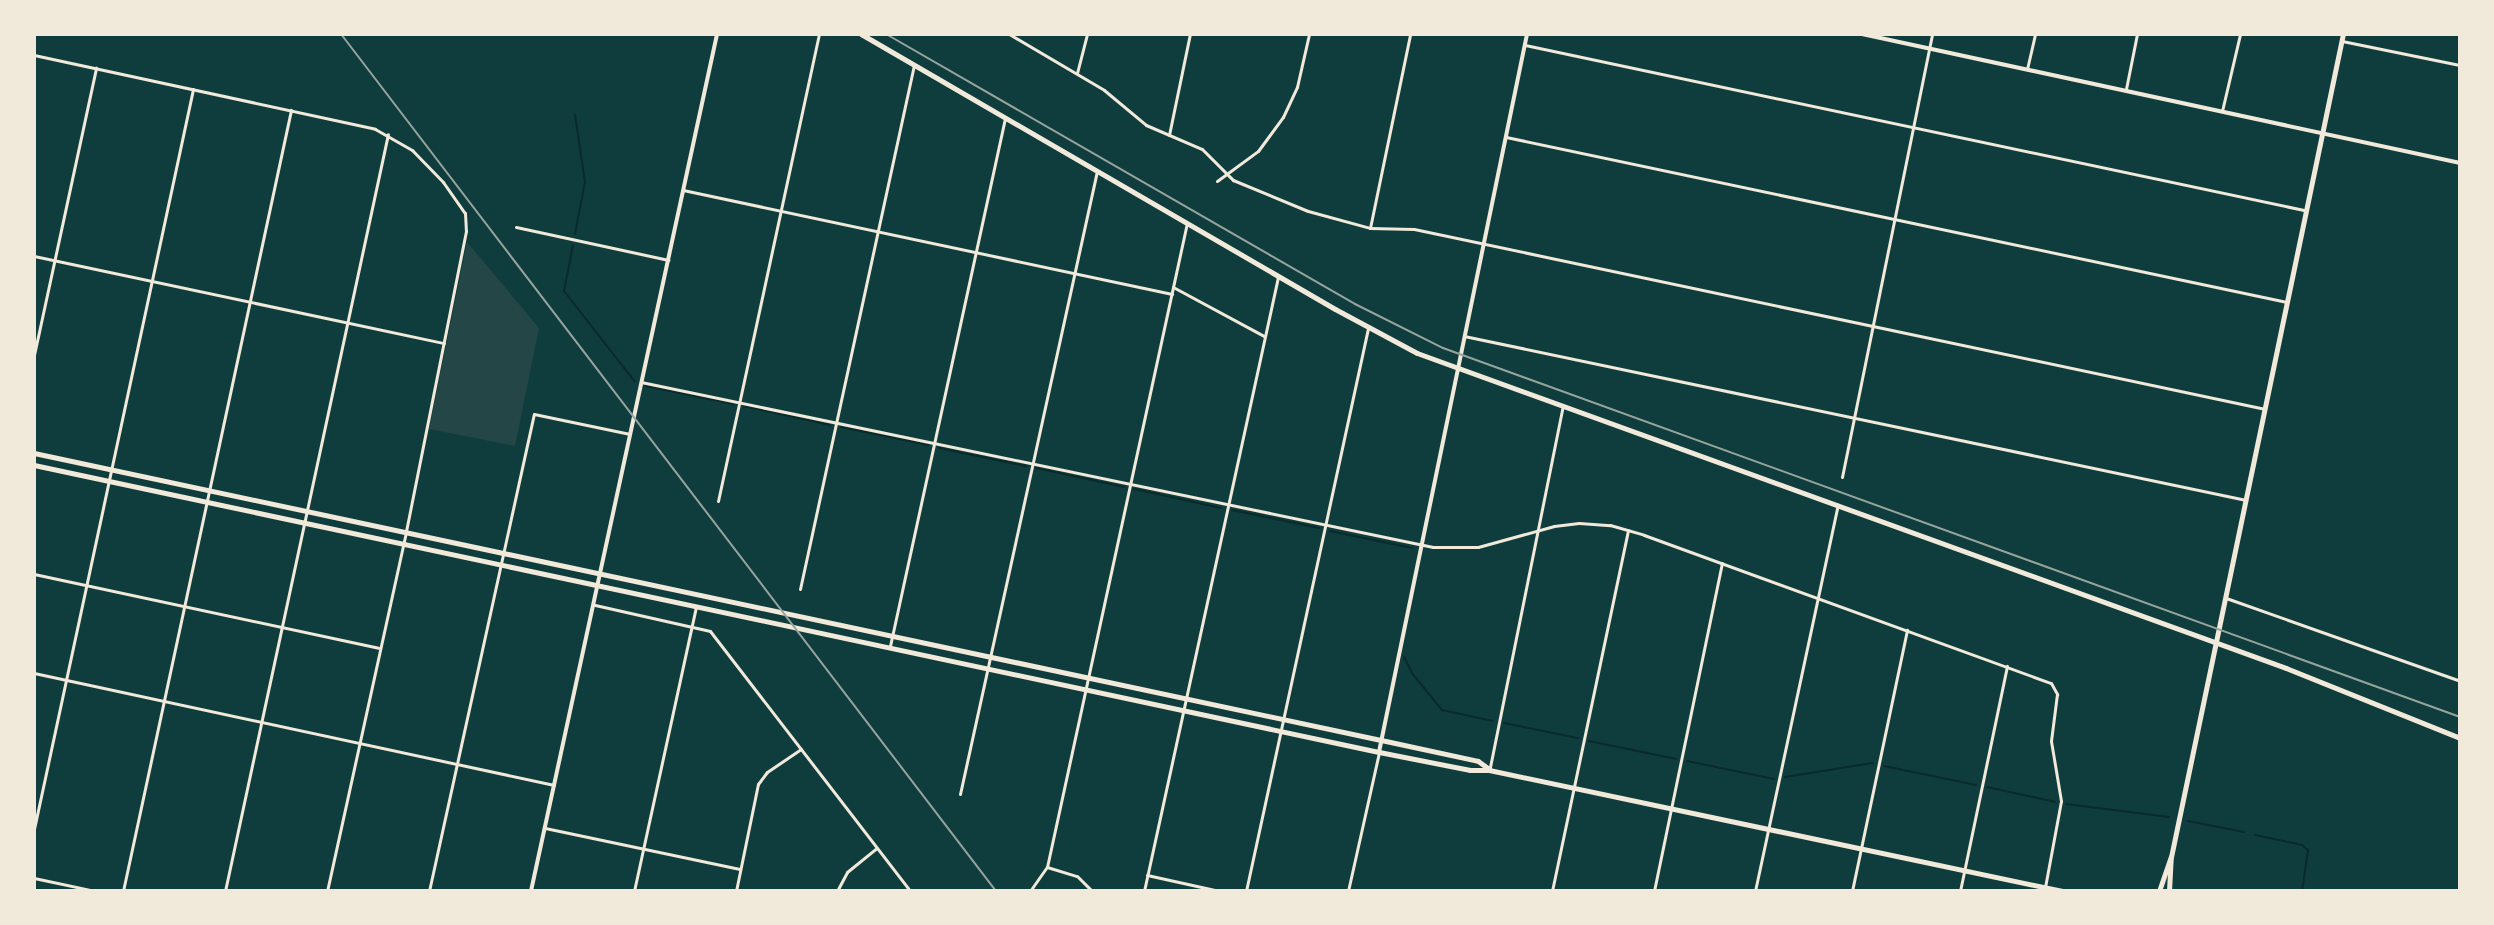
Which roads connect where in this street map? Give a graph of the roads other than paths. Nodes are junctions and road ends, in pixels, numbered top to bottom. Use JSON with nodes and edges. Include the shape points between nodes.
{"nodes":[{"id":1,"x":717,"y":34,"type":"edge"},
{"id":2,"x":819,"y":34,"type":"edge"},
{"id":3,"x":861,"y":34,"type":"edge"},
{"id":4,"x":1009,"y":34,"type":"edge"},
{"id":5,"x":1087,"y":34,"type":"edge"},
{"id":6,"x":1190,"y":34,"type":"edge"},
{"id":7,"x":1309,"y":34,"type":"edge"},
{"id":8,"x":1410,"y":34,"type":"edge"},
{"id":9,"x":1527,"y":34,"type":"edge"},
{"id":10,"x":1862,"y":34,"type":"edge"},
{"id":11,"x":1932,"y":34,"type":"edge"},
{"id":12,"x":2035,"y":34,"type":"edge"},
{"id":13,"x":2137,"y":34,"type":"edge"},
{"id":14,"x":2240,"y":34,"type":"edge"},
{"id":15,"x":2342,"y":37,"type":"edge"},
{"id":16,"x":1525,"y":45,"type":"junction"},
{"id":17,"x":1930,"y":48,"type":"junction"},
{"id":18,"x":34,"y":55,"type":"edge"},
{"id":19,"x":914,"y":65,"type":"junction"},
{"id":20,"x":2460,"y":65,"type":"edge"},
{"id":21,"x":96,"y":68,"type":"junction"},
{"id":22,"x":2027,"y":69,"type":"junction"},
{"id":23,"x":1077,"y":74,"type":"junction"},
{"id":24,"x":193,"y":89,"type":"junction"},
{"id":25,"x":2126,"y":89,"type":"junction"},
{"id":26,"x":291,"y":110,"type":"junction"},
{"id":27,"x":2222,"y":111,"type":"junction"},
{"id":28,"x":1005,"y":118,"type":"junction"},
{"id":29,"x":1915,"y":128,"type":"junction"},
{"id":30,"x":2322,"y":133,"type":"junction"},
{"id":31,"x":388,"y":134,"type":"junction"},
{"id":32,"x":1169,"y":135,"type":"junction"},
{"id":33,"x":1506,"y":137,"type":"junction"},
{"id":34,"x":2460,"y":163,"type":"edge"},
{"id":35,"x":1097,"y":171,"type":"junction"},
{"id":36,"x":1227,"y":175,"type":"junction"},
{"id":37,"x":1217,"y":181,"type":"dead end"},
{"id":38,"x":683,"y":190,"type":"junction"},
{"id":39,"x":2306,"y":210,"type":"junction"},
{"id":40,"x":780,"y":211,"type":"junction"},
{"id":41,"x":1897,"y":220,"type":"junction"},
{"id":42,"x":1187,"y":223,"type":"junction"},
{"id":43,"x":516,"y":227,"type":"dead end"},
{"id":44,"x":1370,"y":228,"type":"junction"},
{"id":45,"x":878,"y":231,"type":"junction"},
{"id":46,"x":1483,"y":244,"type":"junction"},
{"id":47,"x":976,"y":252,"type":"junction"},
{"id":48,"x":34,"y":256,"type":"edge"},
{"id":49,"x":54,"y":260,"type":"junction"},
{"id":50,"x":668,"y":260,"type":"junction"},
{"id":51,"x":1073,"y":272,"type":"junction"},
{"id":52,"x":1278,"y":277,"type":"junction"},
{"id":53,"x":152,"y":281,"type":"junction"},
{"id":54,"x":1173,"y":287,"type":"junction"},
{"id":55,"x":1172,"y":294,"type":"junction"},
{"id":56,"x":2287,"y":302,"type":"junction"},
{"id":57,"x":249,"y":303,"type":"junction"},
{"id":58,"x":347,"y":325,"type":"junction"},
{"id":59,"x":1874,"y":326,"type":"junction"},
{"id":60,"x":1368,"y":328,"type":"junction"},
{"id":61,"x":1264,"y":336,"type":"junction"},
{"id":62,"x":1464,"y":336,"type":"junction"},
{"id":63,"x":444,"y":343,"type":"junction"},
{"id":64,"x":34,"y":355,"type":"edge"},
{"id":65,"x":1459,"y":369,"type":"junction"},
{"id":66,"x":641,"y":382,"type":"junction"},
{"id":67,"x":739,"y":400,"type":"junction"},
{"id":68,"x":1563,"y":406,"type":"junction"},
{"id":69,"x":2265,"y":409,"type":"junction"},
{"id":70,"x":1855,"y":418,"type":"junction"},
{"id":71,"x":837,"y":420,"type":"junction"},
{"id":72,"x":630,"y":434,"type":"junction"},
{"id":73,"x":934,"y":441,"type":"junction"},
{"id":74,"x":34,"y":453,"type":"edge"},
{"id":75,"x":1032,"y":461,"type":"junction"},
{"id":76,"x":34,"y":465,"type":"edge"},
{"id":77,"x":111,"y":469,"type":"junction"},
{"id":78,"x":1842,"y":477,"type":"dead end"},
{"id":79,"x":109,"y":481,"type":"junction"},
{"id":80,"x":1130,"y":482,"type":"junction"},
{"id":81,"x":208,"y":490,"type":"junction"},
{"id":82,"x":2246,"y":500,"type":"junction"},
{"id":83,"x":718,"y":501,"type":"dead end"},
{"id":84,"x":206,"y":502,"type":"junction"},
{"id":85,"x":1228,"y":503,"type":"junction"},
{"id":86,"x":1838,"y":505,"type":"junction"},
{"id":87,"x":307,"y":511,"type":"junction"},
{"id":88,"x":304,"y":523,"type":"junction"},
{"id":89,"x":1325,"y":523,"type":"junction"},
{"id":90,"x":1538,"y":530,"type":"junction"},
{"id":91,"x":1628,"y":530,"type":"junction"},
{"id":92,"x":406,"y":532,"type":"junction"},
{"id":93,"x":403,"y":544,"type":"junction"},
{"id":94,"x":1422,"y":544,"type":"junction"},
{"id":95,"x":505,"y":554,"type":"junction"},
{"id":96,"x":1722,"y":563,"type":"junction"},
{"id":97,"x":499,"y":565,"type":"junction"},
{"id":98,"x":34,"y":574,"type":"edge"},
{"id":99,"x":601,"y":574,"type":"junction"},
{"id":100,"x":86,"y":585,"type":"junction"},
{"id":101,"x":599,"y":586,"type":"junction"},
{"id":102,"x":800,"y":589,"type":"dead end"},
{"id":103,"x":1818,"y":598,"type":"junction"},
{"id":104,"x":2225,"y":598,"type":"junction"},
{"id":105,"x":595,"y":605,"type":"junction"},
{"id":106,"x":184,"y":606,"type":"junction"},
{"id":107,"x":696,"y":607,"type":"junction"},
{"id":108,"x":691,"y":624,"type":"junction"},
{"id":109,"x":282,"y":627,"type":"junction"},
{"id":110,"x":1907,"y":630,"type":"junction"},
{"id":111,"x":892,"y":636,"type":"junction"},
{"id":112,"x":2216,"y":642,"type":"junction"},
{"id":113,"x":380,"y":648,"type":"junction"},
{"id":114,"x":889,"y":648,"type":"junction"},
{"id":115,"x":990,"y":657,"type":"junction"},
{"id":116,"x":2007,"y":666,"type":"junction"},
{"id":117,"x":988,"y":669,"type":"junction"},
{"id":118,"x":34,"y":673,"type":"edge"},
{"id":119,"x":1088,"y":678,"type":"junction"},
{"id":120,"x":66,"y":680,"type":"junction"},
{"id":121,"x":2460,"y":681,"type":"edge"},
{"id":122,"x":1086,"y":689,"type":"junction"},
{"id":123,"x":1186,"y":699,"type":"junction"},
{"id":124,"x":163,"y":702,"type":"junction"},
{"id":125,"x":1184,"y":710,"type":"junction"},
{"id":126,"x":1284,"y":719,"type":"junction"},
{"id":127,"x":261,"y":722,"type":"junction"},
{"id":128,"x":1281,"y":731,"type":"junction"},
{"id":129,"x":2460,"y":738,"type":"edge"},
{"id":130,"x":1381,"y":740,"type":"junction"},
{"id":131,"x":358,"y":744,"type":"junction"},
{"id":132,"x":801,"y":749,"type":"junction"},
{"id":133,"x":1379,"y":752,"type":"junction"},
{"id":134,"x":456,"y":764,"type":"junction"},
{"id":135,"x":1489,"y":770,"type":"junction"},
{"id":136,"x":554,"y":785,"type":"junction"},
{"id":137,"x":1574,"y":788,"type":"junction"},
{"id":138,"x":960,"y":794,"type":"dead end"},
{"id":139,"x":1671,"y":808,"type":"junction"},
{"id":140,"x":545,"y":828,"type":"junction"},
{"id":141,"x":1769,"y":828,"type":"junction"},
{"id":142,"x":34,"y":829,"type":"edge"},
{"id":143,"x":877,"y":848,"type":"junction"},
{"id":144,"x":1861,"y":848,"type":"junction"},
{"id":145,"x":643,"y":849,"type":"junction"},
{"id":146,"x":2171,"y":857,"type":"junction"},
{"id":147,"x":1047,"y":867,"type":"junction"},
{"id":148,"x":740,"y":869,"type":"junction"},
{"id":149,"x":1964,"y":870,"type":"junction"},
{"id":150,"x":1147,"y":875,"type":"junction"},
{"id":151,"x":34,"y":878,"type":"edge"},
{"id":152,"x":2045,"y":887,"type":"junction"},
{"id":153,"x":95,"y":891,"type":"edge"},
{"id":154,"x":123,"y":891,"type":"edge"},
{"id":155,"x":225,"y":891,"type":"edge"},
{"id":156,"x":327,"y":891,"type":"edge"},
{"id":157,"x":429,"y":891,"type":"edge"},
{"id":158,"x":531,"y":891,"type":"edge"},
{"id":159,"x":634,"y":891,"type":"edge"},
{"id":160,"x":736,"y":891,"type":"edge"},
{"id":161,"x":837,"y":891,"type":"edge"},
{"id":162,"x":910,"y":891,"type":"edge"},
{"id":163,"x":1030,"y":891,"type":"edge"},
{"id":164,"x":1092,"y":891,"type":"edge"},
{"id":165,"x":1144,"y":891,"type":"edge"},
{"id":166,"x":1219,"y":891,"type":"edge"},
{"id":167,"x":1246,"y":891,"type":"edge"},
{"id":168,"x":1348,"y":891,"type":"edge"},
{"id":169,"x":1552,"y":891,"type":"edge"},
{"id":170,"x":1654,"y":891,"type":"edge"},
{"id":171,"x":1755,"y":891,"type":"edge"},
{"id":172,"x":1852,"y":891,"type":"edge"},
{"id":173,"x":1960,"y":891,"type":"edge"},
{"id":174,"x":2062,"y":891,"type":"edge"},
{"id":175,"x":2159,"y":891,"type":"edge"},
{"id":176,"x":2169,"y":891,"type":"edge"}],
"edges":[{"from":1,"to":38,"type":"street"},
{"from":2,"to":40,"type":"street"},
{"from":3,"to":19,"type":"main road"},
{"from":4,"to":23,"type":"street"},
{"from":5,"to":23,"type":"street"},
{"from":6,"to":32,"type":"street"},
{"from":7,"to":36,"type":"street","via":[[1297,87],[1283,117],[1258,151]]},
{"from":8,"to":44,"type":"street"},
{"from":9,"to":16,"type":"street"},
{"from":10,"to":17,"type":"street"},
{"from":11,"to":17,"type":"street"},
{"from":12,"to":22,"type":"street"},
{"from":13,"to":25,"type":"street"},
{"from":14,"to":27,"type":"street"},
{"from":15,"to":20,"type":"street"},
{"from":15,"to":30,"type":"main road"},
{"from":16,"to":29,"type":"street"},
{"from":16,"to":33,"type":"street"},
{"from":17,"to":22,"type":"street"},
{"from":17,"to":29,"type":"street"},
{"from":18,"to":21,"type":"street"},
{"from":19,"to":28,"type":"main road"},
{"from":19,"to":45,"type":"street"},
{"from":21,"to":24,"type":"street"},
{"from":21,"to":49,"type":"street"},
{"from":22,"to":25,"type":"street"},
{"from":23,"to":32,"type":"street","via":[[1118,99],[1139,120]]},
{"from":24,"to":26,"type":"street"},
{"from":24,"to":53,"type":"street"},
{"from":25,"to":27,"type":"street"},
{"from":26,"to":31,"type":"street"},
{"from":26,"to":57,"type":"street"},
{"from":27,"to":30,"type":"street"},
{"from":28,"to":35,"type":"main road"},
{"from":28,"to":47,"type":"street"},
{"from":29,"to":39,"type":"street"},
{"from":29,"to":41,"type":"street"},
{"from":30,"to":34,"type":"street"},
{"from":30,"to":39,"type":"main road"},
{"from":31,"to":58,"type":"street"},
{"from":31,"to":63,"type":"street","via":[[412,150],[466,218]]},
{"from":32,"to":36,"type":"street","via":[[1202,149]]},
{"from":33,"to":41,"type":"street"},
{"from":33,"to":46,"type":"street"},
{"from":35,"to":42,"type":"main road"},
{"from":35,"to":51,"type":"street"},
{"from":36,"to":37,"type":"street"},
{"from":36,"to":44,"type":"street","via":[[1274,199]]},
{"from":38,"to":40,"type":"street"},
{"from":38,"to":50,"type":"street"},
{"from":39,"to":56,"type":"main road"},
{"from":40,"to":45,"type":"street"},
{"from":40,"to":67,"type":"street"},
{"from":41,"to":56,"type":"street"},
{"from":41,"to":59,"type":"street"},
{"from":42,"to":52,"type":"main road"},
{"from":42,"to":54,"type":"street"},
{"from":43,"to":50,"type":"street"},
{"from":44,"to":46,"type":"street","via":[[1406,228]]},
{"from":45,"to":47,"type":"street"},
{"from":45,"to":71,"type":"street"},
{"from":46,"to":59,"type":"street"},
{"from":46,"to":62,"type":"street"},
{"from":47,"to":51,"type":"street"},
{"from":47,"to":73,"type":"street"},
{"from":48,"to":49,"type":"street"},
{"from":49,"to":53,"type":"street"},
{"from":49,"to":64,"type":"street"},
{"from":50,"to":66,"type":"street"},
{"from":51,"to":55,"type":"street"},
{"from":51,"to":75,"type":"street"},
{"from":52,"to":60,"type":"main road"},
{"from":52,"to":61,"type":"street"},
{"from":53,"to":57,"type":"street"},
{"from":53,"to":77,"type":"street"},
{"from":54,"to":55,"type":"street"},
{"from":54,"to":61,"type":"street"},
{"from":55,"to":80,"type":"street"},
{"from":56,"to":69,"type":"main road"},
{"from":57,"to":58,"type":"street"},
{"from":57,"to":81,"type":"street"},
{"from":58,"to":63,"type":"street"},
{"from":58,"to":87,"type":"street"},
{"from":59,"to":69,"type":"street"},
{"from":59,"to":70,"type":"street"},
{"from":60,"to":65,"type":"main road"},
{"from":60,"to":89,"type":"street"},
{"from":61,"to":85,"type":"street"},
{"from":62,"to":65,"type":"street"},
{"from":62,"to":70,"type":"street"},
{"from":63,"to":92,"type":"street"},
{"from":65,"to":68,"type":"main road"},
{"from":65,"to":94,"type":"street"},
{"from":66,"to":67,"type":"street"},
{"from":66,"to":72,"type":"street"},
{"from":67,"to":71,"type":"street"},
{"from":67,"to":83,"type":"street"},
{"from":68,"to":86,"type":"main road"},
{"from":68,"to":90,"type":"street"},
{"from":69,"to":82,"type":"main road"},
{"from":70,"to":78,"type":"street"},
{"from":70,"to":82,"type":"street"},
{"from":71,"to":73,"type":"street"},
{"from":71,"to":102,"type":"street"},
{"from":72,"to":95,"type":"street","via":[[534,414]]},
{"from":72,"to":99,"type":"street"},
{"from":73,"to":75,"type":"street"},
{"from":73,"to":111,"type":"street"},
{"from":74,"to":77,"type":"main road"},
{"from":75,"to":80,"type":"street"},
{"from":75,"to":115,"type":"street"},
{"from":76,"to":79,"type":"main road"},
{"from":77,"to":79,"type":"street"},
{"from":77,"to":81,"type":"main road"},
{"from":79,"to":84,"type":"main road"},
{"from":79,"to":100,"type":"street"},
{"from":80,"to":85,"type":"street"},
{"from":80,"to":119,"type":"street"},
{"from":81,"to":84,"type":"street"},
{"from":81,"to":87,"type":"main road"},
{"from":82,"to":104,"type":"main road"},
{"from":84,"to":88,"type":"main road"},
{"from":84,"to":106,"type":"street"},
{"from":85,"to":89,"type":"street"},
{"from":85,"to":123,"type":"street"},
{"from":86,"to":103,"type":"street"},
{"from":86,"to":112,"type":"main road"},
{"from":87,"to":88,"type":"street"},
{"from":87,"to":92,"type":"main road"},
{"from":88,"to":93,"type":"main road"},
{"from":88,"to":109,"type":"street"},
{"from":89,"to":94,"type":"street"},
{"from":89,"to":126,"type":"street"},
{"from":90,"to":91,"type":"street","via":[[1579,523]]},
{"from":90,"to":94,"type":"street","via":[[1478,547]]},
{"from":90,"to":135,"type":"street"},
{"from":91,"to":96,"type":"street"},
{"from":91,"to":137,"type":"street"},
{"from":92,"to":93,"type":"street"},
{"from":92,"to":95,"type":"main road"},
{"from":93,"to":97,"type":"main road"},
{"from":93,"to":113,"type":"street"},
{"from":94,"to":130,"type":"street"},
{"from":95,"to":97,"type":"street"},
{"from":95,"to":99,"type":"main road"},
{"from":96,"to":103,"type":"street"},
{"from":96,"to":139,"type":"street"},
{"from":97,"to":101,"type":"main road"},
{"from":97,"to":134,"type":"street"},
{"from":98,"to":100,"type":"street"},
{"from":99,"to":101,"type":"street"},
{"from":99,"to":111,"type":"main road"},
{"from":100,"to":106,"type":"street"},
{"from":100,"to":120,"type":"street"},
{"from":101,"to":105,"type":"street"},
{"from":101,"to":107,"type":"main road"},
{"from":103,"to":110,"type":"street"},
{"from":103,"to":141,"type":"street"},
{"from":104,"to":112,"type":"main road"},
{"from":104,"to":121,"type":"street"},
{"from":105,"to":108,"type":"street"},
{"from":105,"to":136,"type":"street"},
{"from":106,"to":109,"type":"street"},
{"from":106,"to":124,"type":"street"},
{"from":107,"to":108,"type":"street"},
{"from":107,"to":114,"type":"main road"},
{"from":108,"to":132,"type":"street","via":[[712,633]]},
{"from":108,"to":145,"type":"street"},
{"from":109,"to":113,"type":"street"},
{"from":109,"to":127,"type":"street"},
{"from":110,"to":116,"type":"street"},
{"from":110,"to":144,"type":"street"},
{"from":111,"to":114,"type":"street"},
{"from":111,"to":115,"type":"main road"},
{"from":112,"to":129,"type":"main road"},
{"from":112,"to":146,"type":"main road"},
{"from":113,"to":131,"type":"street"},
{"from":114,"to":117,"type":"main road"},
{"from":115,"to":117,"type":"street"},
{"from":115,"to":119,"type":"main road"},
{"from":116,"to":149,"type":"street"},
{"from":116,"to":152,"type":"street","via":[[2047,680],[2057,694],[2051,741],[2061,801]]},
{"from":117,"to":122,"type":"main road"},
{"from":117,"to":138,"type":"street"},
{"from":118,"to":120,"type":"street"},
{"from":119,"to":122,"type":"street"},
{"from":119,"to":123,"type":"main road"},
{"from":120,"to":124,"type":"street"},
{"from":120,"to":142,"type":"street"},
{"from":122,"to":125,"type":"main road"},
{"from":122,"to":147,"type":"street"},
{"from":123,"to":125,"type":"street"},
{"from":123,"to":126,"type":"main road"},
{"from":124,"to":127,"type":"street"},
{"from":124,"to":154,"type":"street"},
{"from":125,"to":128,"type":"main road"},
{"from":125,"to":150,"type":"street"},
{"from":126,"to":128,"type":"street"},
{"from":126,"to":130,"type":"main road"},
{"from":127,"to":131,"type":"street"},
{"from":127,"to":155,"type":"street"},
{"from":128,"to":133,"type":"main road"},
{"from":128,"to":167,"type":"street"},
{"from":130,"to":133,"type":"street"},
{"from":130,"to":135,"type":"main road","via":[[1478,761]]},
{"from":131,"to":134,"type":"street"},
{"from":131,"to":156,"type":"street"},
{"from":132,"to":143,"type":"street"},
{"from":132,"to":148,"type":"street","via":[[758,784]]},
{"from":133,"to":135,"type":"main road"},
{"from":133,"to":168,"type":"street"},
{"from":134,"to":136,"type":"street"},
{"from":134,"to":157,"type":"street"},
{"from":135,"to":137,"type":"main road"},
{"from":136,"to":140,"type":"street"},
{"from":137,"to":139,"type":"main road"},
{"from":137,"to":169,"type":"street"},
{"from":139,"to":141,"type":"main road"},
{"from":139,"to":170,"type":"street"},
{"from":140,"to":145,"type":"street"},
{"from":140,"to":158,"type":"street"},
{"from":141,"to":144,"type":"main road"},
{"from":141,"to":171,"type":"street"},
{"from":143,"to":161,"type":"street","via":[[847,872]]},
{"from":143,"to":162,"type":"street"},
{"from":144,"to":149,"type":"main road"},
{"from":144,"to":172,"type":"street"},
{"from":145,"to":148,"type":"street"},
{"from":145,"to":159,"type":"street"},
{"from":146,"to":175,"type":"main road"},
{"from":146,"to":176,"type":"main road"},
{"from":147,"to":163,"type":"street"},
{"from":147,"to":164,"type":"street","via":[[1077,876]]},
{"from":148,"to":160,"type":"street"},
{"from":149,"to":152,"type":"main road"},
{"from":149,"to":173,"type":"street"},
{"from":150,"to":165,"type":"street"},
{"from":150,"to":166,"type":"street"},
{"from":151,"to":153,"type":"street"},
{"from":152,"to":174,"type":"main road"}]}
